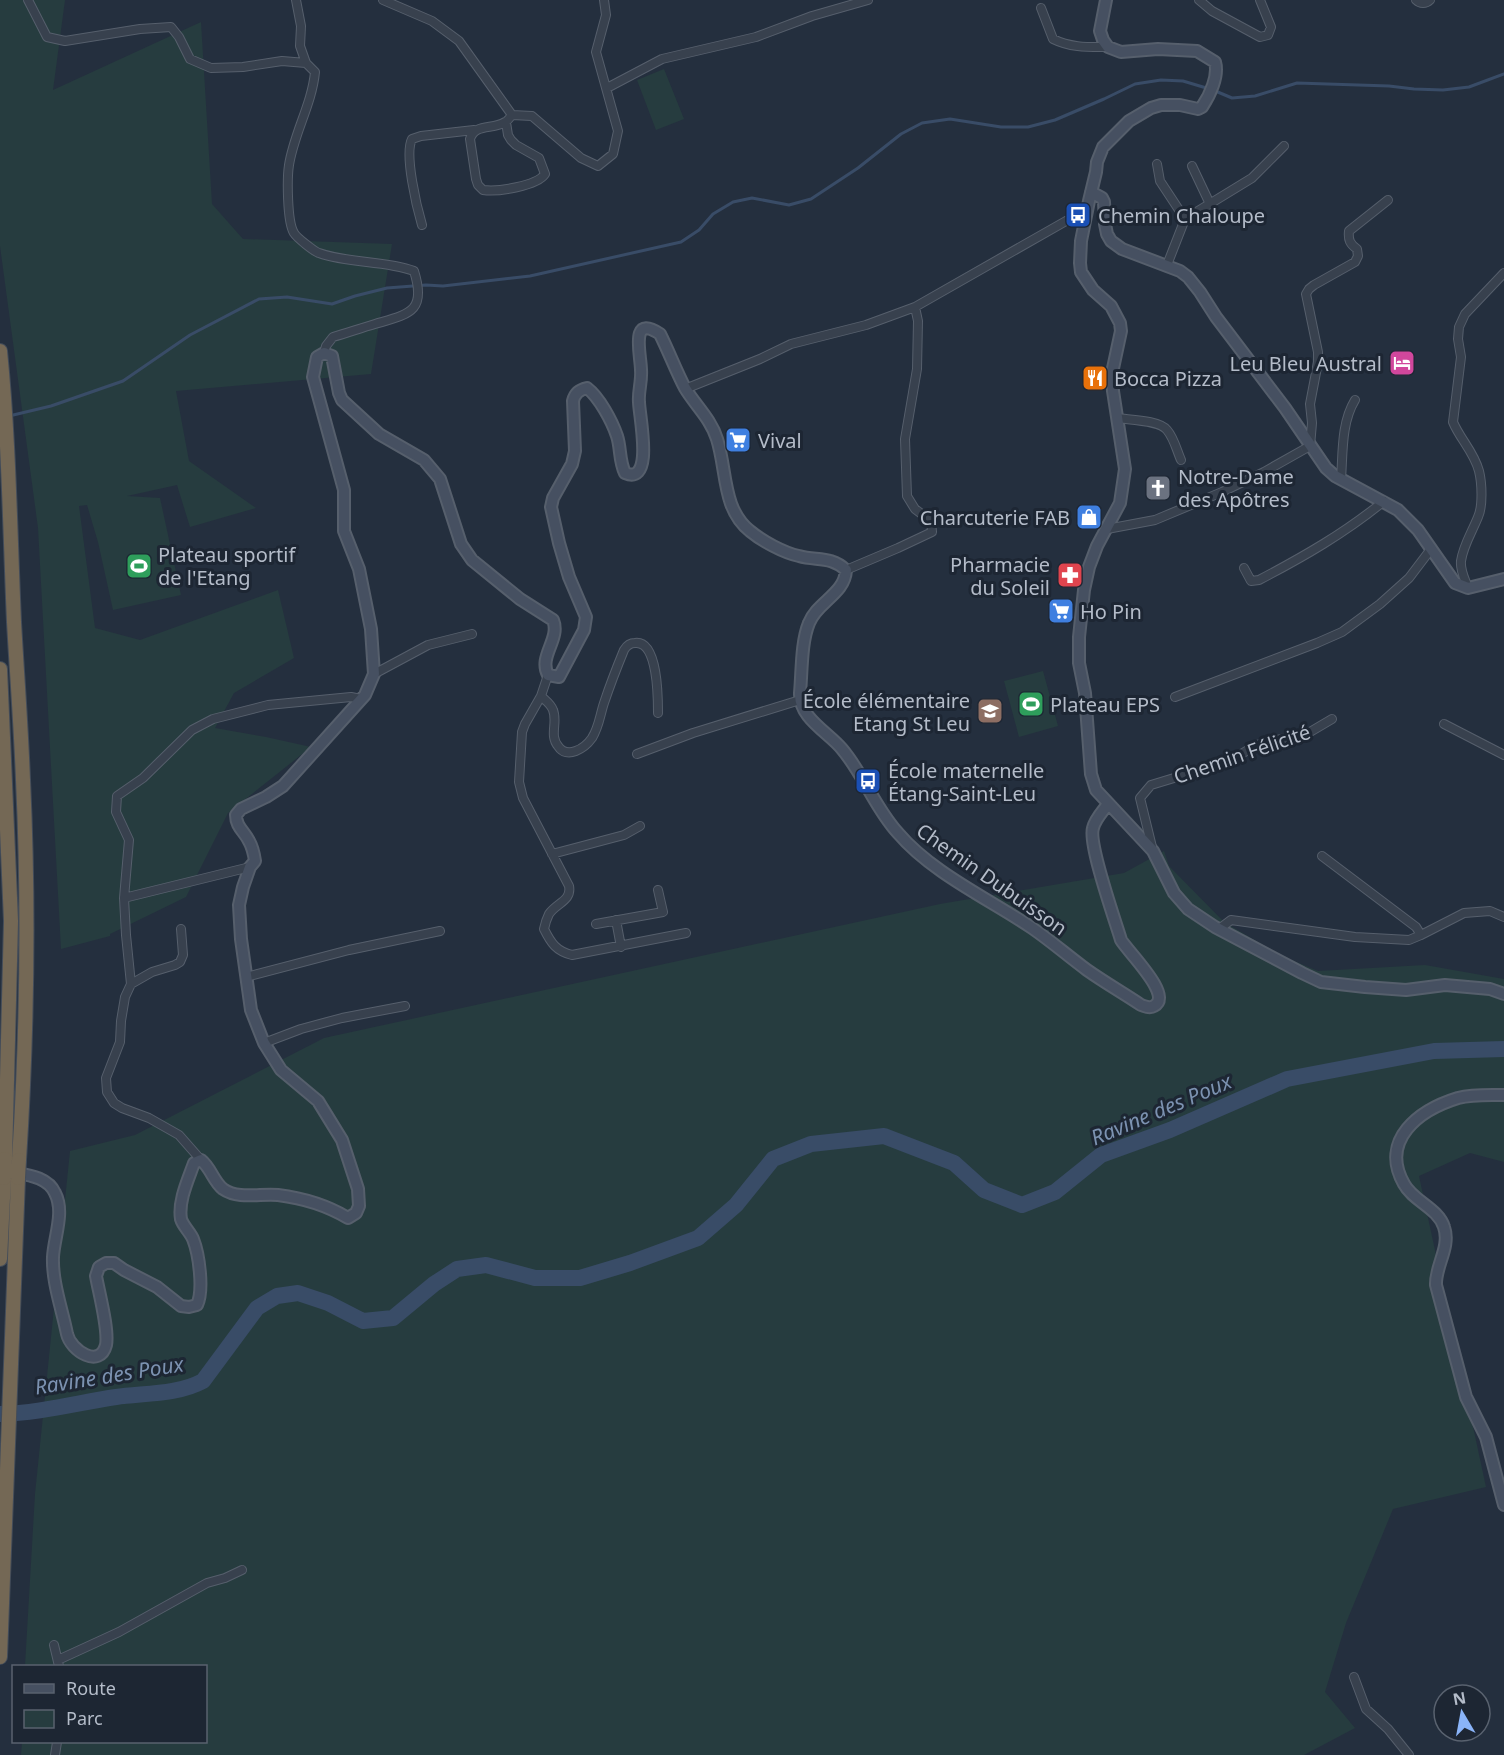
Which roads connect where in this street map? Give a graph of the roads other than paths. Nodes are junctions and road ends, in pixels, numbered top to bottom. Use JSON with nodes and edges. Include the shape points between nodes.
{"nodes":[{"id":1,"x":28,"y":0,"type":"edge"},
{"id":2,"x":296,"y":0,"type":"edge"},
{"id":3,"x":383,"y":0,"type":"edge"},
{"id":4,"x":604,"y":0,"type":"edge"},
{"id":5,"x":868,"y":0,"type":"edge"},
{"id":6,"x":1106,"y":0,"type":"edge"},
{"id":7,"x":1199,"y":0,"type":"edge"},
{"id":8,"x":1260,"y":0,"type":"edge"},
{"id":9,"x":1416,"y":0,"type":"edge"},
{"id":10,"x":1430,"y":0,"type":"edge"},
{"id":11,"x":1041,"y":8,"type":"dead end"},
{"id":12,"x":1108,"y":47,"type":"junction"},
{"id":13,"x":306,"y":63,"type":"junction"},
{"id":14,"x":607,"y":88,"type":"junction"},
{"id":15,"x":512,"y":115,"type":"junction"},
{"id":16,"x":506,"y":122,"type":"junction"},
{"id":17,"x":474,"y":130,"type":"junction"},
{"id":18,"x":1284,"y":146,"type":"dead end"},
{"id":19,"x":1157,"y":164,"type":"dead end"},
{"id":20,"x":1192,"y":166,"type":"dead end"},
{"id":21,"x":1091,"y":192,"type":"junction"},
{"id":22,"x":1388,"y":200,"type":"dead end"},
{"id":23,"x":1210,"y":204,"type":"junction"},
{"id":24,"x":1085,"y":218,"type":"junction"},
{"id":25,"x":1185,"y":219,"type":"junction"},
{"id":26,"x":422,"y":225,"type":"dead end"},
{"id":27,"x":1167,"y":265,"type":"junction"},
{"id":28,"x":1504,"y":273,"type":"edge"},
{"id":29,"x":915,"y":307,"type":"junction"},
{"id":30,"x":0,"y":351,"type":"edge"},
{"id":31,"x":324,"y":353,"type":"junction"},
{"id":32,"x":686,"y":389,"type":"junction"},
{"id":33,"x":1355,"y":400,"type":"dead end"},
{"id":34,"x":1117,"y":418,"type":"junction"},
{"id":35,"x":1310,"y":446,"type":"junction"},
{"id":36,"x":1181,"y":460,"type":"dead end"},
{"id":37,"x":1341,"y":479,"type":"junction"},
{"id":38,"x":1384,"y":501,"type":"junction"},
{"id":39,"x":1107,"y":529,"type":"junction"},
{"id":40,"x":1431,"y":549,"type":"junction"},
{"id":41,"x":1244,"y":568,"type":"dead end"},
{"id":42,"x":846,"y":570,"type":"junction"},
{"id":43,"x":1504,"y":579,"type":"edge"},
{"id":44,"x":1468,"y":588,"type":"junction"},
{"id":45,"x":472,"y":634,"type":"dead end"},
{"id":46,"x":0,"y":669,"type":"edge"},
{"id":47,"x":374,"y":674,"type":"junction"},
{"id":48,"x":548,"y":675,"type":"junction"},
{"id":49,"x":541,"y":696,"type":"junction"},
{"id":50,"x":1175,"y":697,"type":"dead end"},
{"id":51,"x":361,"y":699,"type":"junction"},
{"id":52,"x":800,"y":700,"type":"junction"},
{"id":53,"x":658,"y":713,"type":"dead end"},
{"id":54,"x":1332,"y":719,"type":"dead end"},
{"id":55,"x":1444,"y":724,"type":"dead end"},
{"id":56,"x":637,"y":754,"type":"dead end"},
{"id":57,"x":1504,"y":755,"type":"edge"},
{"id":58,"x":1108,"y":804,"type":"junction"},
{"id":59,"x":640,"y":826,"type":"dead end"},
{"id":60,"x":1153,"y":851,"type":"junction"},
{"id":61,"x":552,"y":854,"type":"junction"},
{"id":62,"x":1322,"y":856,"type":"dead end"},
{"id":63,"x":250,"y":867,"type":"junction"},
{"id":64,"x":658,"y":890,"type":"dead end"},
{"id":65,"x":124,"y":898,"type":"junction"},
{"id":66,"x":1504,"y":917,"type":"edge"},
{"id":67,"x":616,"y":920,"type":"junction"},
{"id":68,"x":596,"y":924,"type":"dead end"},
{"id":69,"x":181,"y":929,"type":"dead end"},
{"id":70,"x":1218,"y":929,"type":"junction"},
{"id":71,"x":440,"y":931,"type":"dead end"},
{"id":72,"x":686,"y":933,"type":"dead end"},
{"id":73,"x":1421,"y":935,"type":"junction"},
{"id":74,"x":621,"y":947,"type":"junction"},
{"id":75,"x":246,"y":977,"type":"junction"},
{"id":76,"x":131,"y":984,"type":"junction"},
{"id":77,"x":1504,"y":994,"type":"edge"},
{"id":78,"x":405,"y":1006,"type":"dead end"},
{"id":79,"x":264,"y":1043,"type":"junction"},
{"id":80,"x":1504,"y":1095,"type":"edge"},
{"id":81,"x":201,"y":1160,"type":"junction"},
{"id":82,"x":7,"y":1166,"type":"edge"},
{"id":83,"x":25,"y":1177,"type":"junction"},
{"id":84,"x":0,"y":1259,"type":"edge"},
{"id":85,"x":1504,"y":1505,"type":"edge"},
{"id":86,"x":242,"y":1570,"type":"dead end"},
{"id":87,"x":54,"y":1645,"type":"dead end"},
{"id":88,"x":0,"y":1657,"type":"edge"},
{"id":89,"x":58,"y":1663,"type":"edge"},
{"id":90,"x":1354,"y":1677,"type":"dead end"},
{"id":91,"x":1409,"y":1755,"type":"edge"}],
"edges":[{"from":1,"to":13,"type":"street","via":[[47,37],[65,41],[171,27],[190,58],[211,68],[282,61]]},
{"from":2,"to":13,"type":"street","via":[[300,46]]},
{"from":3,"to":15,"type":"street","via":[[432,21],[459,41]]},
{"from":4,"to":14,"type":"street","via":[[606,15],[596,52]]},
{"from":5,"to":14,"type":"street","via":[[756,37],[662,59]]},
{"from":6,"to":12,"type":"main road","via":[[1100,31]]},
{"from":7,"to":8,"type":"street","via":[[1260,37],[1268,35],[1271,27]]},
{"from":9,"to":10,"type":"street"},
{"from":11,"to":12,"type":"street","via":[[1053,39],[1075,46]]},
{"from":12,"to":21,"type":"main road","via":[[1121,52],[1197,51],[1215,62],[1216,75],[1202,107],[1161,105],[1129,121],[1104,147]]},
{"from":13,"to":31,"type":"street","via":[[315,72],[314,86],[289,165],[288,209],[294,234],[317,253],[414,271],[420,288],[412,310],[402,317],[333,337]]},
{"from":14,"to":15,"type":"street","via":[[618,131],[613,154],[598,166],[581,158],[532,116]]},
{"from":15,"to":16,"type":"street"},
{"from":16,"to":17,"type":"street"},
{"from":16,"to":17,"type":"street","via":[[508,135],[516,145],[539,158],[545,174],[541,179],[498,191],[483,190],[476,179],[470,139]]},
{"from":17,"to":26,"type":"street","via":[[412,140],[413,186]]},
{"from":18,"to":23,"type":"street","via":[[1252,178]]},
{"from":19,"to":25,"type":"street","via":[[1160,181]]},
{"from":20,"to":23,"type":"street"},
{"from":21,"to":24,"type":"main road"},
{"from":21,"to":27,"type":"main road","via":[[1104,202],[1111,241],[1122,249]]},
{"from":22,"to":35,"type":"street","via":[[1349,231],[1351,245],[1357,249],[1355,262],[1314,285],[1306,294],[1318,352],[1310,404]]},
{"from":23,"to":25,"type":"street"},
{"from":24,"to":29,"type":"street","via":[[1066,221]]},
{"from":24,"to":34,"type":"main road","via":[[1081,272],[1111,306],[1120,323],[1112,373]]},
{"from":25,"to":27,"type":"street"},
{"from":27,"to":35,"type":"main road","via":[[1188,277],[1200,292]]},
{"from":28,"to":44,"type":"street","via":[[1465,314],[1459,327],[1461,357],[1453,422],[1480,473],[1481,507],[1461,561]]},
{"from":29,"to":32,"type":"street","via":[[866,325],[791,344]]},
{"from":29,"to":42,"type":"street","via":[[917,369],[905,439],[907,496],[915,509],[931,521],[932,532]]},
{"from":30,"to":82,"type":"highway","via":[[23,782],[26,919],[22,1106]]},
{"from":31,"to":47,"type":"main road","via":[[317,357],[314,377],[344,490],[344,531],[362,584]]},
{"from":31,"to":48,"type":"main road","via":[[332,356],[342,400],[380,434],[424,460],[440,479],[460,544],[472,560],[553,620],[554,637],[546,658]]},
{"from":32,"to":42,"type":"main road","via":[[712,427],[730,504],[748,530],[797,556],[829,560]]},
{"from":32,"to":48,"type":"main road","via":[[660,334],[646,328],[641,331],[639,401],[644,459],[635,474],[630,475],[622,468],[618,436],[594,393],[587,388],[575,394],[575,451],[551,507],[585,624],[559,677]]},
{"from":33,"to":37,"type":"street","via":[[1346,421]]},
{"from":34,"to":36,"type":"street","via":[[1162,426],[1168,430]]},
{"from":34,"to":39,"type":"main road","via":[[1125,469],[1120,503]]},
{"from":35,"to":37,"type":"main road","via":[[1326,468]]},
{"from":35,"to":39,"type":"street","via":[[1254,477],[1155,520]]},
{"from":37,"to":38,"type":"main road"},
{"from":38,"to":40,"type":"main road","via":[[1407,518]]},
{"from":38,"to":41,"type":"street","via":[[1312,552],[1259,580],[1251,581]]},
{"from":39,"to":58,"type":"main road","via":[[1089,567],[1084,590],[1079,663],[1091,774],[1096,790]]},
{"from":40,"to":44,"type":"main road","via":[[1455,584]]},
{"from":40,"to":50,"type":"street","via":[[1409,578],[1342,632]]},
{"from":42,"to":52,"type":"main road","via":[[841,587],[809,621]]},
{"from":43,"to":44,"type":"main road"},
{"from":45,"to":47,"type":"street","via":[[428,645]]},
{"from":46,"to":82,"type":"highway","via":[[11,921]]},
{"from":47,"to":51,"type":"main road"},
{"from":48,"to":49,"type":"street"},
{"from":49,"to":53,"type":"street","via":[[554,712],[557,746],[569,753],[580,749],[599,725],[624,650],[630,644],[641,643],[650,653],[655,669]]},
{"from":49,"to":61,"type":"street","via":[[522,732],[519,782],[523,798]]},
{"from":51,"to":63,"type":"main road","via":[[283,786],[236,814],[238,826],[254,851],[255,861]]},
{"from":51,"to":65,"type":"street","via":[[268,705],[213,719],[192,730],[143,778],[117,796],[116,812],[129,840]]},
{"from":52,"to":56,"type":"street"},
{"from":52,"to":58,"type":"main road","name":"Chemin Dubuisson","via":[[807,715],[845,752],[881,812],[913,849],[1140,1005],[1153,1007],[1160,996],[1158,989],[1121,940],[1094,845],[1093,828]]},
{"from":54,"to":60,"type":"street","name":"Chemin Félicité","via":[[1310,732],[1256,745],[1230,761],[1151,785],[1140,798]]},
{"from":55,"to":57,"type":"street"},
{"from":58,"to":60,"type":"main road"},
{"from":59,"to":61,"type":"street","via":[[624,835]]},
{"from":60,"to":70,"type":"main road","via":[[1174,893],[1188,909]]},
{"from":61,"to":74,"type":"street","via":[[570,891],[549,913],[545,923],[544,929],[556,949],[572,955]]},
{"from":62,"to":73,"type":"street","via":[[1416,927]]},
{"from":63,"to":65,"type":"street"},
{"from":63,"to":75,"type":"main road","via":[[239,905]]},
{"from":64,"to":67,"type":"street","via":[[663,912]]},
{"from":65,"to":76,"type":"street"},
{"from":66,"to":73,"type":"street","via":[[1490,912],[1464,913]]},
{"from":67,"to":68,"type":"street"},
{"from":67,"to":74,"type":"street"},
{"from":69,"to":76,"type":"street","via":[[180,962]]},
{"from":70,"to":73,"type":"street","via":[[1231,920],[1356,937],[1409,940]]},
{"from":70,"to":77,"type":"main road","via":[[1321,982],[1406,990],[1445,986],[1490,989]]},
{"from":71,"to":75,"type":"street"},
{"from":72,"to":74,"type":"street"},
{"from":75,"to":79,"type":"main road","via":[[251,1010]]},
{"from":76,"to":81,"type":"street","via":[[125,997],[120,1042],[106,1078],[107,1092],[122,1108],[179,1135]]},
{"from":78,"to":79,"type":"street","via":[[342,1018]]},
{"from":79,"to":81,"type":"main road","via":[[281,1070],[318,1101],[342,1140],[358,1189],[356,1213],[348,1218],[336,1210],[286,1197],[225,1190]]},
{"from":80,"to":85,"type":"main road","via":[[1458,1098],[1430,1111],[1403,1132],[1397,1150],[1403,1182],[1444,1226],[1446,1242],[1436,1285],[1466,1397],[1486,1437]]},
{"from":81,"to":83,"type":"main road","via":[[194,1163],[181,1206],[182,1221],[193,1240],[199,1265],[201,1292],[197,1305],[182,1306],[157,1287],[114,1263],[106,1263],[99,1267],[96,1276],[106,1337],[105,1348],[98,1355],[87,1356],[69,1341],[53,1257],[59,1206],[56,1194],[49,1183]]},
{"from":82,"to":83,"type":"highway","bridge":true},
{"from":82,"to":84,"type":"highway"},
{"from":83,"to":88,"type":"highway","via":[[11,1368]]},
{"from":86,"to":89,"type":"street","via":[[207,1583]]},
{"from":87,"to":89,"type":"street"},
{"from":90,"to":91,"type":"street","via":[[1365,1708],[1389,1729]]}]}
